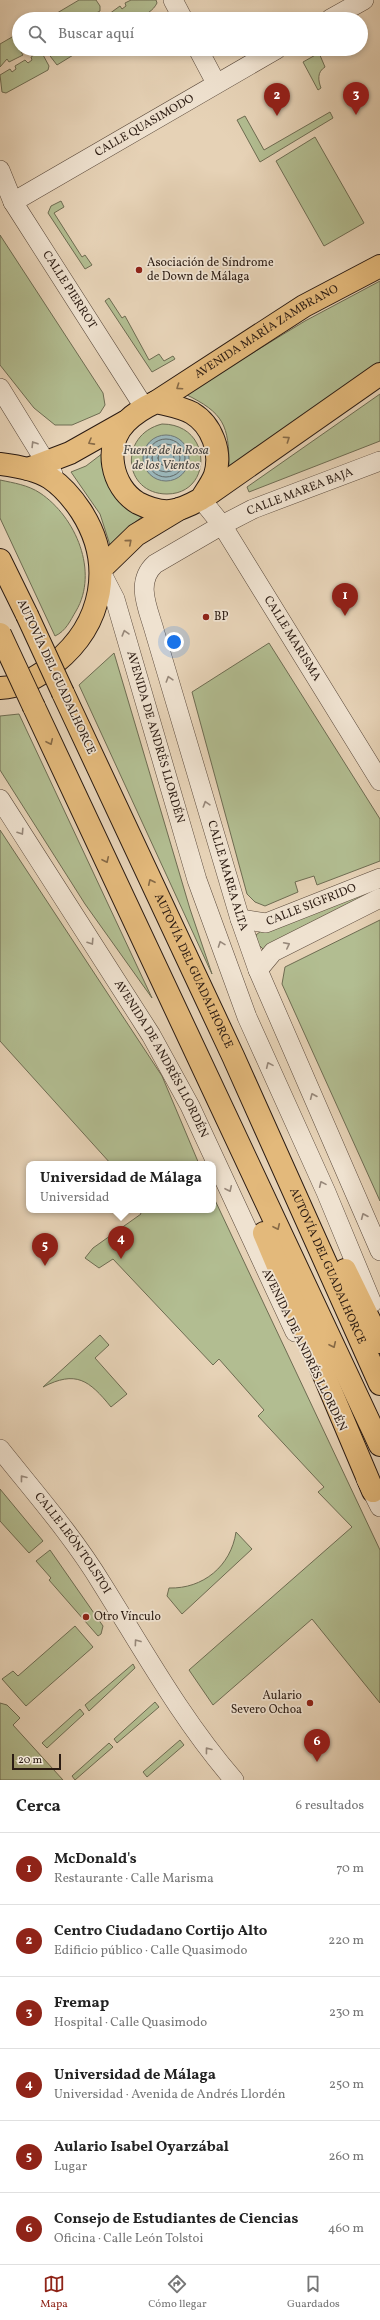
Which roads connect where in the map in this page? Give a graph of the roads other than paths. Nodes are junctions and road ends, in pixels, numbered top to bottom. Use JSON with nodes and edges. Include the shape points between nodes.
{"nodes":[{"id":1,"x":173,"y":0,"type":"edge"},
{"id":2,"x":364,"y":0,"type":"edge"},
{"id":3,"x":179,"y":12,"type":"edge"},
{"id":4,"x":343,"y":12,"type":"edge"},
{"id":5,"x":202,"y":56,"type":"edge"},
{"id":6,"x":264,"y":56,"type":"edge"},
{"id":7,"x":216,"y":83,"type":"junction"},
{"id":8,"x":0,"y":170,"type":"edge"},
{"id":9,"x":12,"y":202,"type":"junction"},
{"id":10,"x":380,"y":266,"type":"edge"},
{"id":11,"x":380,"y":374,"type":"edge"},
{"id":12,"x":0,"y":388,"type":"edge"},
{"id":13,"x":150,"y":405,"type":"junction"},
{"id":14,"x":125,"y":422,"type":"junction"},
{"id":15,"x":380,"y":461,"type":"edge"},
{"id":16,"x":0,"y":464,"type":"edge"},
{"id":17,"x":37,"y":466,"type":"junction"},
{"id":18,"x":202,"y":499,"type":"junction"},
{"id":19,"x":182,"y":508,"type":"junction"},
{"id":20,"x":222,"y":525,"type":"junction"},
{"id":21,"x":0,"y":560,"type":"edge"},
{"id":22,"x":101,"y":572,"type":"junction"},
{"id":23,"x":0,"y":634,"type":"edge"},
{"id":24,"x":0,"y":688,"type":"edge"},
{"id":25,"x":380,"y":781,"type":"edge"},
{"id":26,"x":0,"y":799,"type":"edge"},
{"id":27,"x":380,"y":878,"type":"edge"},
{"id":28,"x":380,"y":898,"type":"edge"},
{"id":29,"x":240,"y":919,"type":"junction"},
{"id":30,"x":258,"y":970,"type":"junction"},
{"id":31,"x":167,"y":988,"type":"junction"},
{"id":32,"x":233,"y":1056,"type":"junction"},
{"id":33,"x":215,"y":1161,"type":"edge"},
{"id":34,"x":216,"y":1162,"type":"edge"},
{"id":35,"x":380,"y":1251,"type":"edge"},
{"id":36,"x":380,"y":1323,"type":"edge"},
{"id":37,"x":380,"y":1342,"type":"edge"},
{"id":38,"x":380,"y":1384,"type":"edge"},
{"id":39,"x":380,"y":1445,"type":"edge"},
{"id":40,"x":0,"y":1449,"type":"edge"},
{"id":41,"x":376,"y":1499,"type":"edge"},
{"id":42,"x":234,"y":1780,"type":"edge"}],
"edges":[{"from":1,"to":3,"type":"street"},
{"from":2,"to":4,"type":"street"},
{"from":5,"to":7,"type":"street"},
{"from":6,"to":7,"type":"street","name":"CALLE QUASIMODO"},
{"from":7,"to":9,"type":"street","name":"CALLE QUASIMODO"},
{"from":8,"to":9,"type":"street","name":"CALLE PIERROT"},
{"from":9,"to":13,"type":"street","name":"CALLE PIERROT"},
{"from":10,"to":13,"type":"main road","name":"AVENIDA MARÍA ZAMBRANO","one_way":true,"via":[[304,306]]},
{"from":18,"to":11,"type":"main road","one_way":true},
{"from":17,"to":12,"type":"street","one_way":true},
{"from":13,"to":14,"type":"main road"},
{"from":13,"to":18,"type":"main road","via":[[176,406],[192,413],[205,424],[214,440],[217,457],[215,474]]},
{"from":14,"to":17,"type":"main road","one_way":true,"via":[[70,453]]},
{"from":14,"to":19,"type":"main road","via":[[114,441],[112,461],[117,482],[130,498],[149,508],[170,511]]},
{"from":15,"to":20,"type":"street","name":"CALLE MAREA BAJA","via":[[253,509]]},
{"from":16,"to":17,"type":"main road"},
{"from":17,"to":22,"type":"main road","via":[[63,489],[90,525],[97,545]]},
{"from":18,"to":19,"type":"main road"},
{"from":18,"to":20,"type":"street","name":"CALLE MARISMA"},
{"from":22,"to":19,"type":"main road","one_way":true,"via":[[136,535]]},
{"from":20,"to":25,"type":"street","name":"CALLE MARISMA"},
{"from":29,"to":20,"type":"street","name":"CALLE MAREA ALTA","one_way":true,"via":[[145,597],[144,581],[148,571],[156,564]]},
{"from":32,"to":21,"type":"main road","name":"AUTOVÍA DEL GUADALHORCE","one_way":true,"bridge":true},
{"from":22,"to":24,"type":"main road","via":[[99,593],[89,621],[66,654],[46,671],[29,680]]},
{"from":36,"to":22,"type":"street","name":"AVENIDA DE ANDRÉS LLORDÉN","one_way":true,"via":[[326,1192],[247,1017],[197,880],[115,599]]},
{"from":23,"to":31,"type":"main road","one_way":true,"bridge":true},
{"from":26,"to":33,"type":"street","name":"AVENIDA DE ANDRÉS LLORDÉN","one_way":true,"via":[[151,1035],[190,1106]]},
{"from":27,"to":29,"type":"street","name":"CALLE SIGFRIDO","via":[[266,923]]},
{"from":30,"to":28,"type":"street","name":"CALLE SIGFRIDO","one_way":true,"via":[[273,952]]},
{"from":29,"to":30,"type":"street","name":"CALLE MAREA ALTA"},
{"from":35,"to":30,"type":"street","name":"CALLE MAREA ALTA","one_way":true},
{"from":31,"to":39,"type":"main road","one_way":true},
{"from":31,"to":41,"type":"main road","via":[[251,1202]]},
{"from":32,"to":37,"type":"main road","via":[[267,1114]]},
{"from":32,"to":38,"type":"main road","name":"AUTOVÍA DEL GUADALHORCE"},
{"from":34,"to":41,"type":"street","name":"AVENIDA DE ANDRÉS LLORDÉN","one_way":true},
{"from":42,"to":40,"type":"street","name":"CALLE LEÓN TOLSTOI","one_way":true,"via":[[207,1749],[182,1714],[102,1583],[60,1524]]}]}
